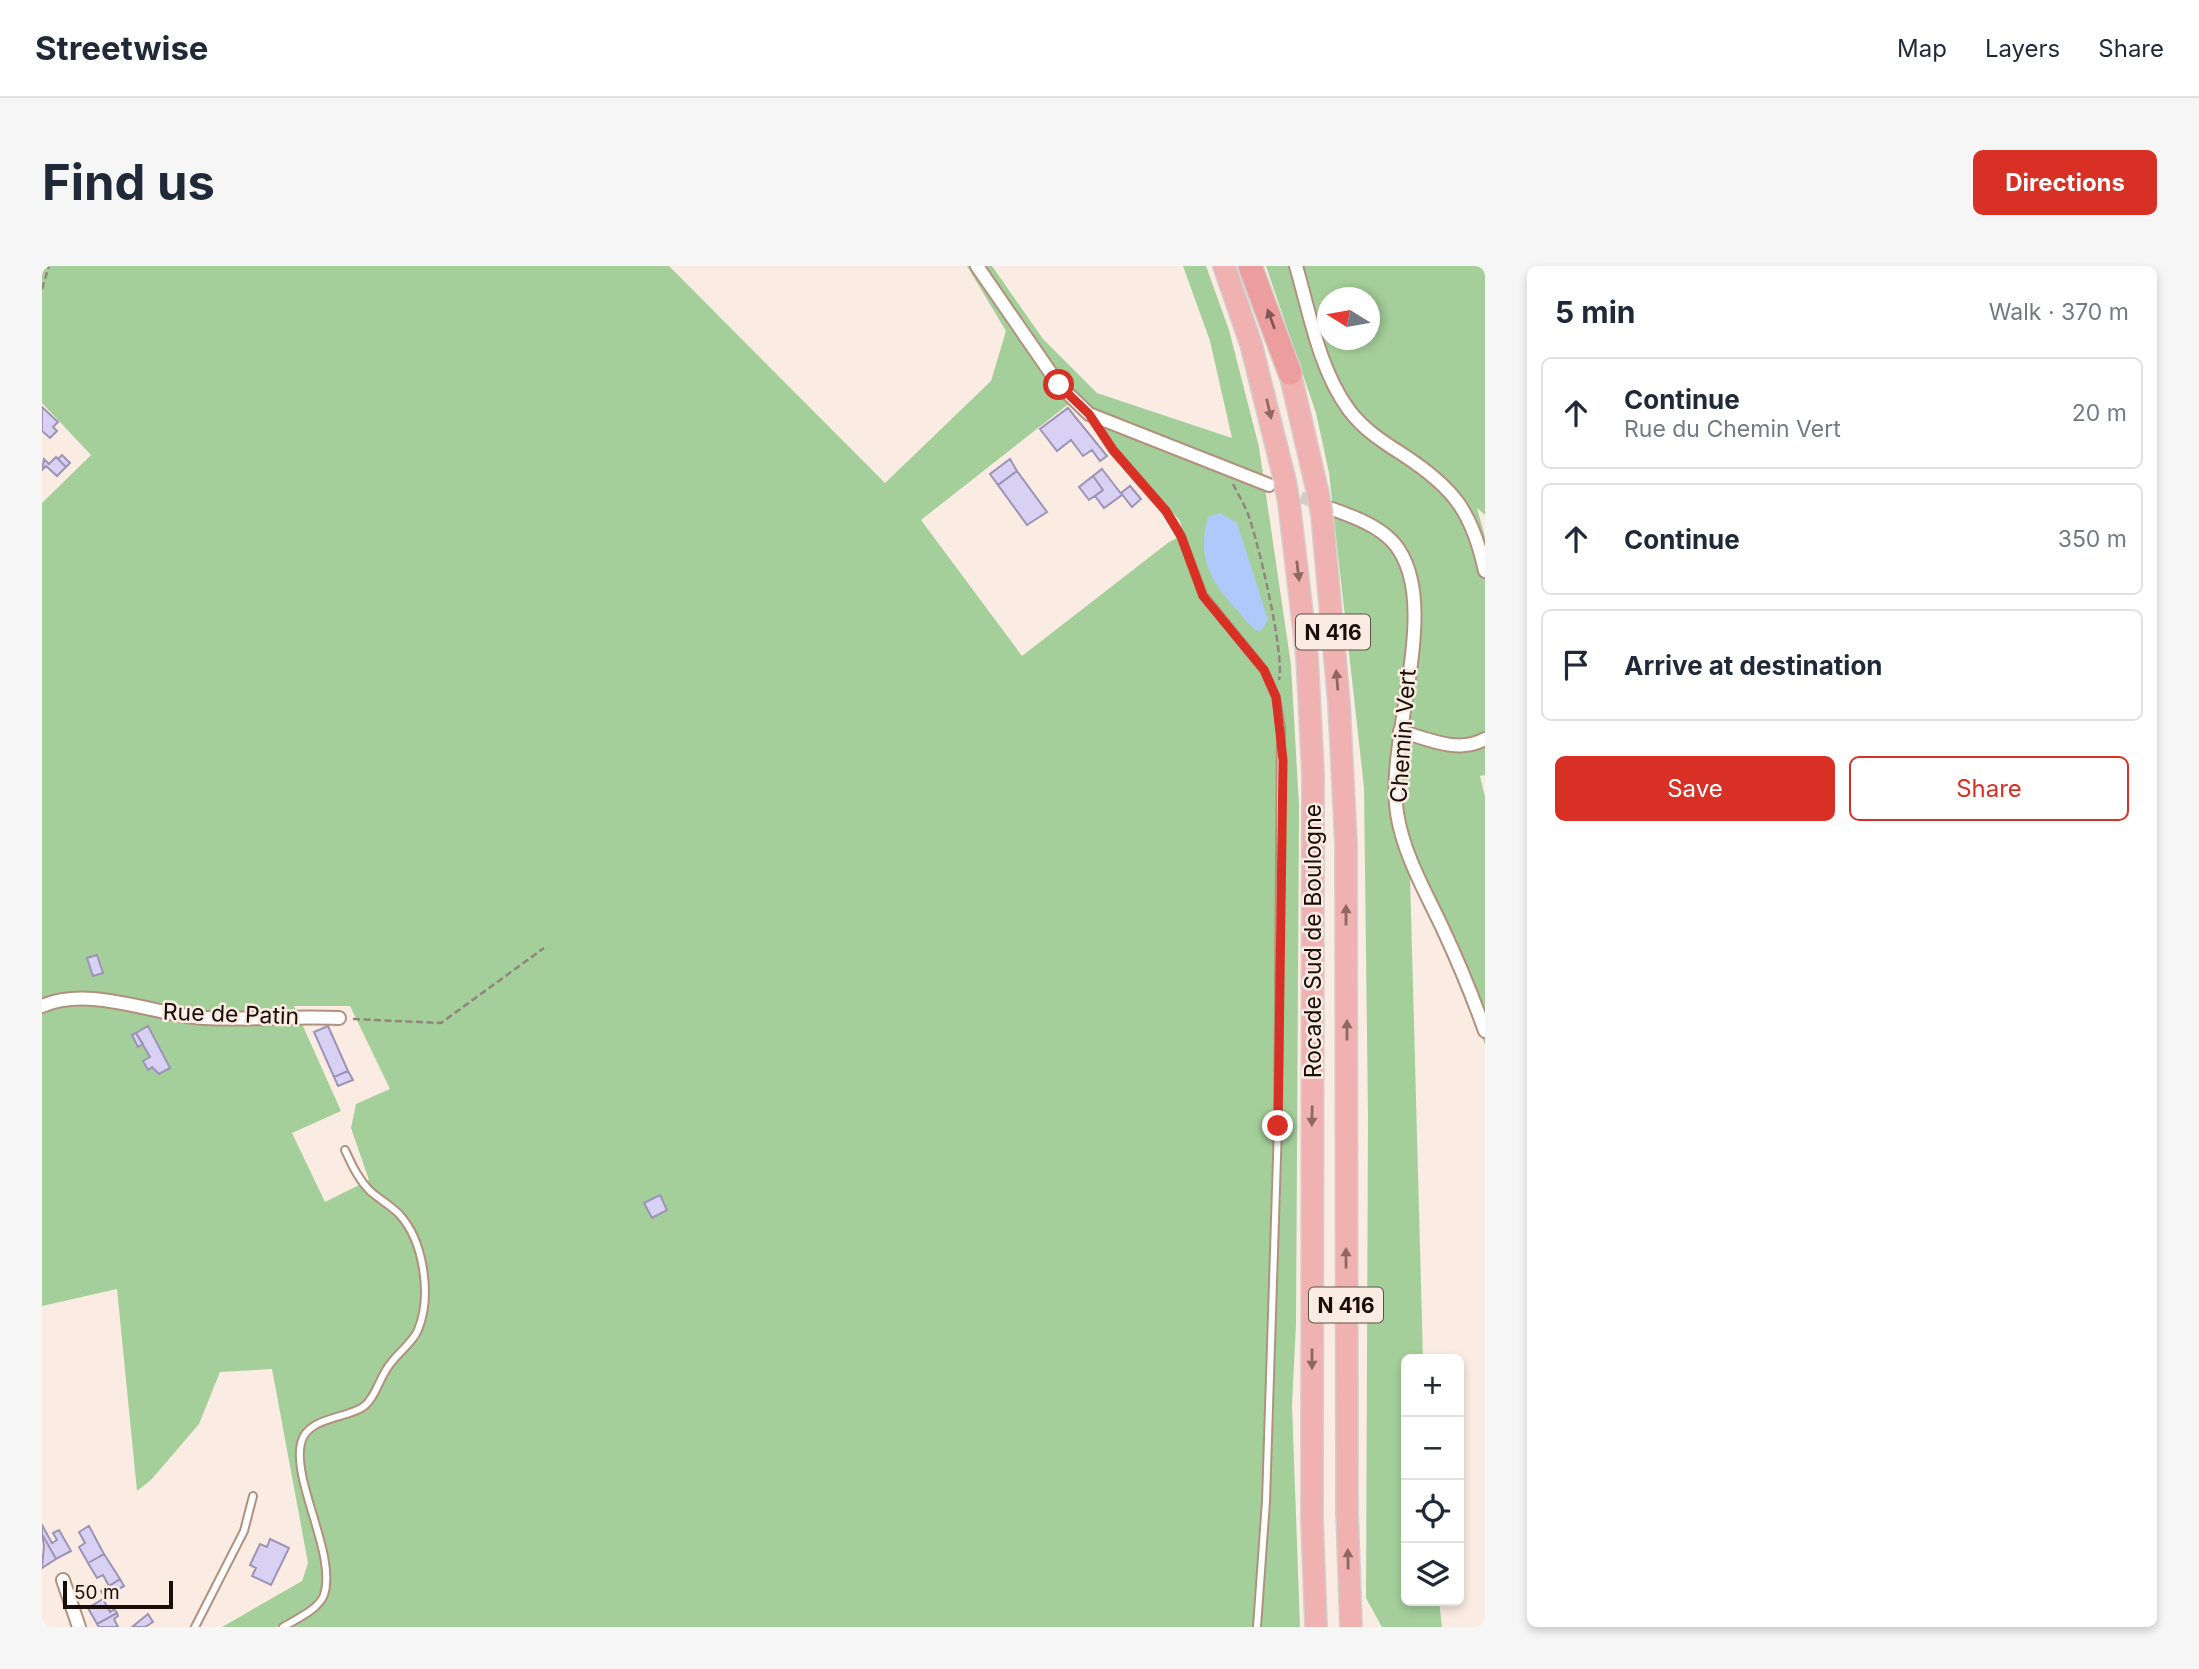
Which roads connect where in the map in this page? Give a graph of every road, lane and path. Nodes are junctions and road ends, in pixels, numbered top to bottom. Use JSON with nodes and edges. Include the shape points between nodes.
{"nodes":[{"id":1,"x":49,"y":266,"type":"edge"},
{"id":2,"x":977,"y":266,"type":"edge"},
{"id":3,"x":1224,"y":266,"type":"edge"},
{"id":4,"x":1250,"y":266,"type":"edge"},
{"id":5,"x":1296,"y":266,"type":"edge"},
{"id":6,"x":42,"y":289,"type":"edge"},
{"id":7,"x":1290,"y":373,"type":"joint"},
{"id":8,"x":1089,"y":414,"type":"junction"},
{"id":9,"x":1225,"y":468,"type":"junction"},
{"id":10,"x":1277,"y":483,"type":"junction"},
{"id":11,"x":1324,"y":506,"type":"junction"},
{"id":12,"x":1485,"y":571,"type":"edge"},
{"id":13,"x":1276,"y":697,"type":"junction"},
{"id":14,"x":1400,"y":731,"type":"junction"},
{"id":15,"x":1485,"y":739,"type":"edge"},
{"id":16,"x":544,"y":948,"type":"dead end"},
{"id":17,"x":42,"y":1006,"type":"edge"},
{"id":18,"x":339,"y":1018,"type":"joint"},
{"id":19,"x":1485,"y":1031,"type":"edge"},
{"id":20,"x":345,"y":1150,"type":"dead end"},
{"id":21,"x":253,"y":1496,"type":"dead end"},
{"id":22,"x":62,"y":1580,"type":"dead end"},
{"id":23,"x":79,"y":1627,"type":"edge"},
{"id":24,"x":195,"y":1627,"type":"edge"},
{"id":25,"x":283,"y":1627,"type":"edge"},
{"id":26,"x":1257,"y":1627,"type":"edge"},
{"id":27,"x":1316,"y":1627,"type":"edge"},
{"id":28,"x":1351,"y":1627,"type":"edge"}],
"edges":[{"from":1,"to":6,"type":"path"},
{"from":2,"to":8,"type":"street","via":[[1059,385]]},
{"from":3,"to":10,"type":"highway","name":"Rocade Sud de Boulogne","number":"N 416","one_way":true,"via":[[1251,344]]},
{"from":7,"to":4,"type":"highway","one_way":true},
{"from":5,"to":12,"type":"street","via":[[1323,358],[1349,410],[1373,434],[1426,469],[1454,495],[1472,523]]},
{"from":7,"to":11,"type":"highway","name":"Rocade Sud de Boulogne","number":"N 416"},
{"from":8,"to":9,"type":"street"},
{"from":8,"to":13,"type":"lane","via":[[1113,450],[1166,511],[1181,536],[1203,596],[1264,670]]},
{"from":9,"to":10,"type":"street"},
{"from":9,"to":13,"type":"path","via":[[1248,515],[1280,650]]},
{"from":10,"to":27,"type":"highway","name":"Rocade Sud de Boulogne","number":"N 416","one_way":true,"bridge":true,"via":[[1289,503],[1307,656],[1314,785],[1312,1519]]},
{"from":11,"to":14,"type":"street","name":"Chemin Vert","via":[[1382,532],[1409,568],[1415,608]]},
{"from":28,"to":11,"type":"highway","name":"Rocade Sud de Boulogne","number":"N 416","one_way":true,"via":[[1346,1405],[1346,844]]},
{"from":13,"to":26,"type":"lane","via":[[1283,760],[1279,1101],[1266,1501]]},
{"from":14,"to":15,"type":"street","via":[[1461,746]]},
{"from":14,"to":19,"type":"street","name":"Chemin Vert","via":[[1395,793],[1400,828]]},
{"from":16,"to":18,"type":"path","via":[[441,1023]]},
{"from":17,"to":18,"type":"street","name":"Rue de Patin","via":[[57,999],[82,997],[170,1015]]},
{"from":20,"to":25,"type":"lane","via":[[369,1190],[400,1216],[410,1232],[420,1254],[423,1315],[417,1333],[379,1377],[363,1407],[314,1425],[301,1443],[301,1462],[325,1568],[323,1596],[311,1610]]},
{"from":21,"to":24,"type":"lane","via":[[244,1531]]},
{"from":22,"to":23,"type":"street"}]}
